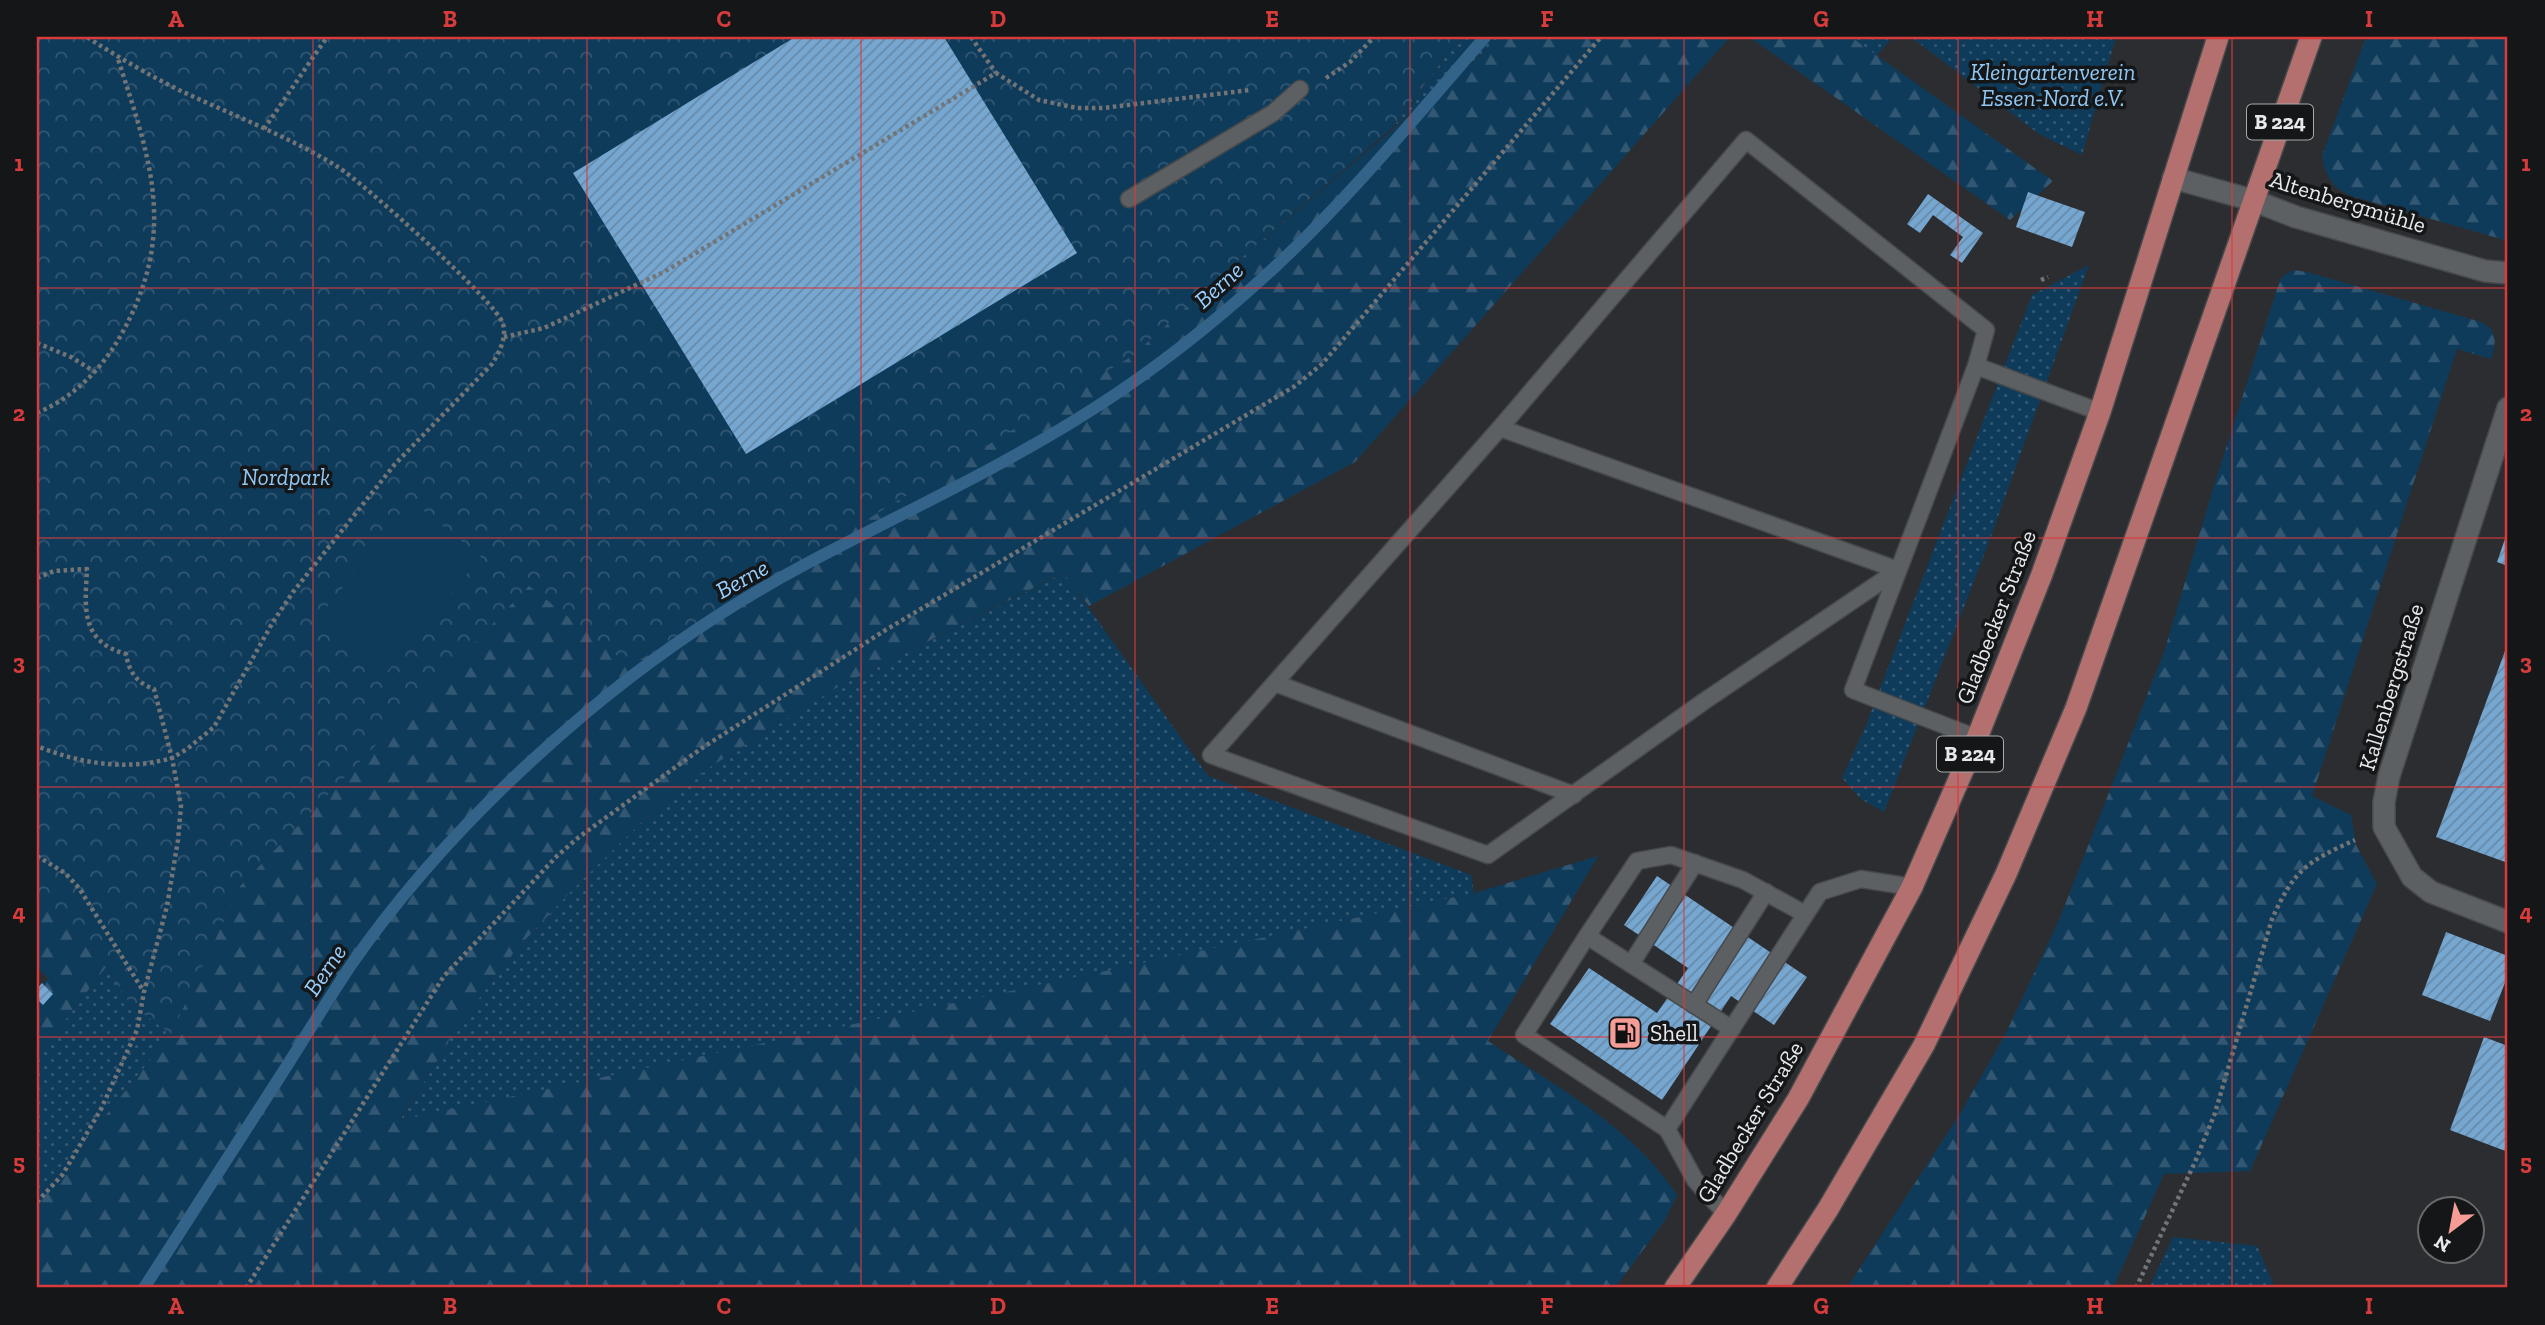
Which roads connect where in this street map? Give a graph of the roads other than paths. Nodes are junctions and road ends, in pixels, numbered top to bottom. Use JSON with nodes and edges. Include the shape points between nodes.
{"nodes":[{"id":1,"x":2218,"y":37,"type":"edge"},
{"id":2,"x":2311,"y":37,"type":"edge"},
{"id":3,"x":1300,"y":89,"type":"road end"},
{"id":4,"x":2173,"y":178,"type":"junction"},
{"id":5,"x":1129,"y":199,"type":"dead end"},
{"id":6,"x":2252,"y":200,"type":"junction"},
{"id":7,"x":2508,"y":273,"type":"edge"},
{"id":8,"x":1976,"y":366,"type":"junction"},
{"id":9,"x":2508,"y":408,"type":"edge"},
{"id":10,"x":2100,"y":412,"type":"junction"},
{"id":11,"x":1500,"y":428,"type":"junction"},
{"id":12,"x":1898,"y":570,"type":"junction"},
{"id":13,"x":1276,"y":683,"type":"junction"},
{"id":14,"x":1977,"y":738,"type":"junction"},
{"id":15,"x":1574,"y":795,"type":"junction"},
{"id":16,"x":1695,"y":863,"type":"junction"},
{"id":17,"x":1912,"y":887,"type":"junction"},
{"id":18,"x":1766,"y":892,"type":"junction"},
{"id":19,"x":1805,"y":914,"type":"junction"},
{"id":20,"x":2508,"y":922,"type":"edge"},
{"id":21,"x":1587,"y":936,"type":"junction"},
{"id":22,"x":1631,"y":964,"type":"junction"},
{"id":23,"x":1694,"y":1005,"type":"junction"},
{"id":24,"x":1732,"y":1029,"type":"junction"},
{"id":25,"x":1667,"y":1129,"type":"junction"},
{"id":26,"x":1726,"y":1214,"type":"junction"},
{"id":27,"x":1675,"y":1288,"type":"edge"},
{"id":28,"x":1777,"y":1288,"type":"edge"}],
"edges":[{"from":1,"to":4,"type":"main road","name":"Gladbecker Straße","number":"B 224"},
{"from":2,"to":6,"type":"main road","number":"B 224"},
{"from":3,"to":5,"type":"lane","via":[[1273,113]]},
{"from":4,"to":6,"type":"street","name":"Altenbergmühle"},
{"from":4,"to":10,"type":"main road","name":"Gladbecker Straße","number":"B 224"},
{"from":6,"to":7,"type":"street","name":"Altenbergmühle","via":[[2485,271]]},
{"from":6,"to":28,"type":"main road","number":"B 224","via":[[2076,708],[2006,874],[1924,1045]]},
{"from":8,"to":10,"type":"lane"},
{"from":8,"to":11,"type":"lane","via":[[1986,330],[1746,139]]},
{"from":8,"to":12,"type":"lane"},
{"from":9,"to":20,"type":"street","name":"Kallenbergstraße","via":[[2384,802],[2384,827],[2412,877],[2431,892]]},
{"from":10,"to":14,"type":"main road","name":"Gladbecker Straße","number":"B 224"},
{"from":11,"to":12,"type":"lane"},
{"from":11,"to":13,"type":"lane"},
{"from":12,"to":14,"type":"lane","via":[[1853,690]]},
{"from":12,"to":15,"type":"lane"},
{"from":13,"to":15,"type":"lane"},
{"from":13,"to":15,"type":"lane","via":[[1211,755],[1488,855]]},
{"from":14,"to":17,"type":"main road","name":"Gladbecker Straße","number":"B 224"},
{"from":16,"to":18,"type":"lane"},
{"from":16,"to":21,"type":"lane","via":[[1671,855],[1637,861]]},
{"from":16,"to":22,"type":"lane"},
{"from":17,"to":19,"type":"lane","via":[[1861,879],[1820,892]]},
{"from":17,"to":26,"type":"main road","name":"Gladbecker Straße","number":"B 224","via":[[1798,1099]]},
{"from":18,"to":19,"type":"lane"},
{"from":18,"to":23,"type":"lane"},
{"from":19,"to":24,"type":"lane"},
{"from":21,"to":22,"type":"lane"},
{"from":21,"to":25,"type":"lane","via":[[1524,1035]]},
{"from":22,"to":23,"type":"lane"},
{"from":23,"to":24,"type":"lane"},
{"from":24,"to":25,"type":"lane"},
{"from":25,"to":26,"type":"lane","via":[[1695,1180]]},
{"from":26,"to":27,"type":"main road","name":"Gladbecker Straße","number":"B 224"}]}
